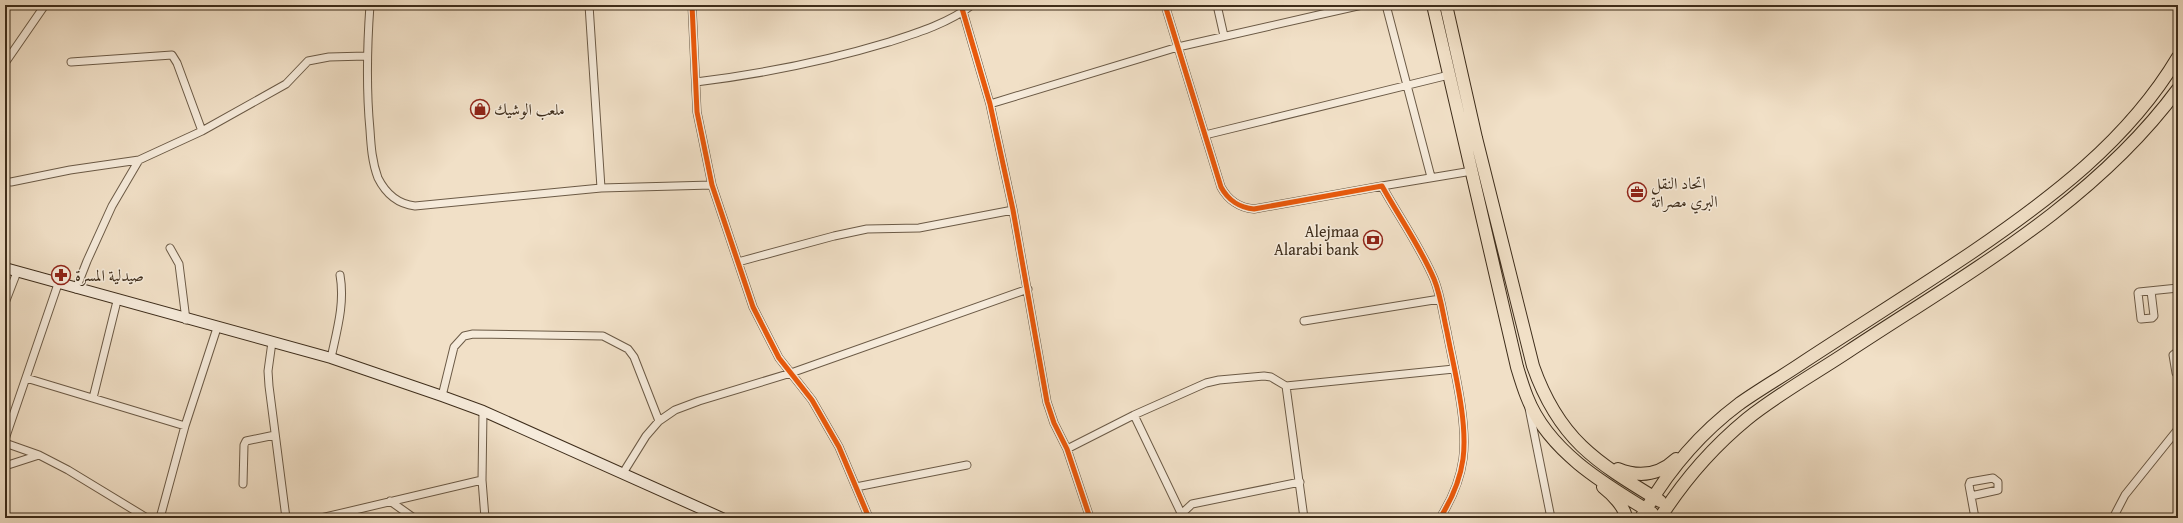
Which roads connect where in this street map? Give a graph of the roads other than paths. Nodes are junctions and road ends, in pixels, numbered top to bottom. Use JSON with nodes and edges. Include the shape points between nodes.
{"nodes":[{"id":1,"x":45,"y":5,"type":"edge"},
{"id":2,"x":370,"y":5,"type":"edge"},
{"id":3,"x":589,"y":5,"type":"edge"},
{"id":4,"x":692,"y":5,"type":"edge"},
{"id":5,"x":961,"y":5,"type":"edge"},
{"id":6,"x":972,"y":5,"type":"edge"},
{"id":7,"x":1165,"y":5,"type":"edge"},
{"id":8,"x":1218,"y":5,"type":"edge"},
{"id":9,"x":1362,"y":5,"type":"edge"},
{"id":10,"x":1386,"y":5,"type":"edge"},
{"id":11,"x":1433,"y":5,"type":"edge"},
{"id":12,"x":1446,"y":5,"type":"edge"},
{"id":13,"x":963,"y":13,"type":"junction"},
{"id":14,"x":1224,"y":36,"type":"junction"},
{"id":15,"x":1178,"y":47,"type":"junction"},
{"id":16,"x":366,"y":56,"type":"junction"},
{"id":17,"x":2178,"y":57,"type":"edge"},
{"id":18,"x":71,"y":62,"type":"dead end"},
{"id":19,"x":5,"y":63,"type":"edge"},
{"id":20,"x":1449,"y":75,"type":"junction"},
{"id":21,"x":696,"y":82,"type":"junction"},
{"id":22,"x":1407,"y":86,"type":"junction"},
{"id":23,"x":2178,"y":89,"type":"edge"},
{"id":24,"x":990,"y":104,"type":"junction"},
{"id":25,"x":202,"y":131,"type":"junction"},
{"id":26,"x":1205,"y":135,"type":"junction"},
{"id":27,"x":139,"y":160,"type":"junction"},
{"id":28,"x":1472,"y":171,"type":"junction"},
{"id":29,"x":1432,"y":177,"type":"junction"},
{"id":30,"x":11,"y":182,"type":"dead end"},
{"id":31,"x":712,"y":185,"type":"junction"},
{"id":32,"x":1382,"y":186,"type":"junction"},
{"id":33,"x":601,"y":188,"type":"junction"},
{"id":34,"x":1013,"y":210,"type":"junction"},
{"id":35,"x":170,"y":248,"type":"dead end"},
{"id":36,"x":738,"y":262,"type":"junction"},
{"id":37,"x":5,"y":268,"type":"edge"},
{"id":38,"x":17,"y":272,"type":"junction"},
{"id":39,"x":340,"y":275,"type":"dead end"},
{"id":40,"x":58,"y":284,"type":"junction"},
{"id":41,"x":2178,"y":288,"type":"edge"},
{"id":42,"x":76,"y":289,"type":"junction"},
{"id":43,"x":1028,"y":289,"type":"junction"},
{"id":44,"x":2151,"y":291,"type":"dead end"},
{"id":45,"x":1440,"y":299,"type":"junction"},
{"id":46,"x":117,"y":301,"type":"junction"},
{"id":47,"x":5,"y":303,"type":"edge"},
{"id":48,"x":186,"y":320,"type":"junction"},
{"id":49,"x":1304,"y":321,"type":"dead end"},
{"id":50,"x":217,"y":328,"type":"junction"},
{"id":51,"x":272,"y":342,"type":"junction"},
{"id":52,"x":2178,"y":351,"type":"edge"},
{"id":53,"x":331,"y":358,"type":"junction"},
{"id":54,"x":1454,"y":369,"type":"junction"},
{"id":55,"x":791,"y":373,"type":"junction"},
{"id":56,"x":2178,"y":375,"type":"edge"},
{"id":57,"x":26,"y":378,"type":"junction"},
{"id":58,"x":1286,"y":386,"type":"junction"},
{"id":59,"x":442,"y":396,"type":"junction"},
{"id":60,"x":93,"y":398,"type":"junction"},
{"id":61,"x":1527,"y":398,"type":"junction"},
{"id":62,"x":483,"y":411,"type":"junction"},
{"id":63,"x":1134,"y":414,"type":"junction"},
{"id":64,"x":659,"y":421,"type":"junction"},
{"id":65,"x":185,"y":426,"type":"junction"},
{"id":66,"x":2178,"y":429,"type":"edge"},
{"id":67,"x":275,"y":435,"type":"junction"},
{"id":68,"x":5,"y":439,"type":"edge"},
{"id":69,"x":5,"y":443,"type":"edge"},
{"id":70,"x":1696,"y":443,"type":"junction"},
{"id":71,"x":1067,"y":449,"type":"junction"},
{"id":72,"x":39,"y":455,"type":"junction"},
{"id":73,"x":1590,"y":455,"type":"junction"},
{"id":74,"x":1574,"y":460,"type":"junction"},
{"id":75,"x":967,"y":465,"type":"dead end"},
{"id":76,"x":5,"y":466,"type":"edge"},
{"id":77,"x":623,"y":473,"type":"junction"},
{"id":78,"x":482,"y":480,"type":"junction"},
{"id":79,"x":1300,"y":482,"type":"junction"},
{"id":80,"x":242,"y":484,"type":"dead end"},
{"id":81,"x":856,"y":487,"type":"junction"},
{"id":82,"x":1971,"y":496,"type":"dead end"},
{"id":83,"x":1654,"y":497,"type":"junction"},
{"id":84,"x":390,"y":502,"type":"junction"},
{"id":85,"x":1668,"y":506,"type":"junction"},
{"id":86,"x":1643,"y":513,"type":"edge"},
{"id":87,"x":136,"y":516,"type":"edge"},
{"id":88,"x":1179,"y":516,"type":"edge"},
{"id":89,"x":147,"y":518,"type":"edge"},
{"id":90,"x":160,"y":518,"type":"edge"},
{"id":91,"x":286,"y":518,"type":"edge"},
{"id":92,"x":321,"y":518,"type":"edge"},
{"id":93,"x":414,"y":518,"type":"edge"},
{"id":94,"x":485,"y":518,"type":"edge"},
{"id":95,"x":722,"y":518,"type":"edge"},
{"id":96,"x":869,"y":518,"type":"edge"},
{"id":97,"x":1090,"y":518,"type":"edge"},
{"id":98,"x":1304,"y":518,"type":"edge"},
{"id":99,"x":1440,"y":518,"type":"edge"},
{"id":100,"x":1551,"y":518,"type":"edge"},
{"id":101,"x":1626,"y":518,"type":"edge"},
{"id":102,"x":1660,"y":518,"type":"edge"},
{"id":103,"x":1975,"y":518,"type":"edge"},
{"id":104,"x":2113,"y":518,"type":"edge"}],
"edges":[{"from":1,"to":19,"type":"street"},
{"from":2,"to":16,"type":"street"},
{"from":3,"to":33,"type":"street"},
{"from":4,"to":21,"type":"street"},
{"from":5,"to":13,"type":"street"},
{"from":6,"to":13,"type":"street"},
{"from":7,"to":15,"type":"street"},
{"from":8,"to":14,"type":"street"},
{"from":9,"to":14,"type":"street"},
{"from":10,"to":22,"type":"street"},
{"from":11,"to":20,"type":"main road"},
{"from":12,"to":73,"type":"main road","via":[[1533,366],[1542,392],[1558,420]]},
{"from":13,"to":21,"type":"street","via":[[915,34],[855,52],[790,68]]},
{"from":13,"to":24,"type":"street"},
{"from":14,"to":15,"type":"street"},
{"from":15,"to":24,"type":"street"},
{"from":15,"to":26,"type":"street"},
{"from":16,"to":25,"type":"street","via":[[329,57],[308,61],[286,84]]},
{"from":16,"to":33,"type":"street","via":[[366,94],[373,162],[382,185],[400,202],[415,206]]},
{"from":17,"to":70,"type":"main road","via":[[2152,96],[2122,132],[2075,176],[2014,223],[1761,389],[1718,421]]},
{"from":18,"to":25,"type":"street","via":[[172,55]]},
{"from":20,"to":22,"type":"street"},
{"from":20,"to":28,"type":"main road"},
{"from":21,"to":31,"type":"street","via":[[697,112]]},
{"from":22,"to":26,"type":"street"},
{"from":22,"to":29,"type":"street"},
{"from":23,"to":85,"type":"main road","via":[[2149,127],[2107,170],[2034,227],[1952,284],[1748,418],[1709,453]]},
{"from":24,"to":34,"type":"street"},
{"from":25,"to":27,"type":"street"},
{"from":26,"to":32,"type":"street","via":[[1225,194],[1236,204],[1249,209]]},
{"from":27,"to":30,"type":"street"},
{"from":27,"to":42,"type":"street","via":[[112,206]]},
{"from":28,"to":29,"type":"street"},
{"from":28,"to":61,"type":"main road"},
{"from":29,"to":32,"type":"street"},
{"from":31,"to":33,"type":"street"},
{"from":31,"to":36,"type":"street"},
{"from":32,"to":45,"type":"street","via":[[1424,257],[1435,280]]},
{"from":34,"to":36,"type":"street","via":[[919,228],[867,229]]},
{"from":34,"to":43,"type":"street"},
{"from":35,"to":48,"type":"street","via":[[179,264]]},
{"from":36,"to":55,"type":"street","via":[[756,313],[779,358]]},
{"from":37,"to":38,"type":"main road"},
{"from":38,"to":40,"type":"main road"},
{"from":38,"to":47,"type":"street"},
{"from":39,"to":53,"type":"street","via":[[343,290],[341,310]]},
{"from":40,"to":42,"type":"main road"},
{"from":40,"to":57,"type":"street"},
{"from":41,"to":44,"type":"street"},
{"from":42,"to":46,"type":"main road"},
{"from":43,"to":55,"type":"street"},
{"from":43,"to":71,"type":"street","via":[[1047,402]]},
{"from":45,"to":49,"type":"street"},
{"from":45,"to":54,"type":"street"},
{"from":46,"to":48,"type":"main road"},
{"from":46,"to":60,"type":"street"},
{"from":48,"to":50,"type":"main road"},
{"from":50,"to":51,"type":"main road"},
{"from":50,"to":65,"type":"street"},
{"from":51,"to":53,"type":"main road"},
{"from":51,"to":67,"type":"street","via":[[268,371]]},
{"from":52,"to":56,"type":"street","via":[[2173,355]]},
{"from":53,"to":59,"type":"main road"},
{"from":54,"to":58,"type":"street"},
{"from":54,"to":99,"type":"street","via":[[1464,431],[1463,457],[1459,482]]},
{"from":55,"to":64,"type":"street","via":[[684,406]]},
{"from":55,"to":81,"type":"street","via":[[824,419],[840,447]]},
{"from":57,"to":60,"type":"street"},
{"from":57,"to":68,"type":"street"},
{"from":58,"to":63,"type":"street","via":[[1272,377],[1264,376],[1219,380],[1195,387]]},
{"from":58,"to":79,"type":"street"},
{"from":59,"to":62,"type":"main road"},
{"from":59,"to":64,"type":"street","via":[[454,347],[464,336],[603,336],[628,349],[634,358]]},
{"from":60,"to":65,"type":"street"},
{"from":61,"to":74,"type":"main road","via":[[1557,444]]},
{"from":61,"to":100,"type":"street"},
{"from":62,"to":77,"type":"main road"},
{"from":62,"to":78,"type":"street"},
{"from":63,"to":71,"type":"street"},
{"from":63,"to":88,"type":"street"},
{"from":64,"to":77,"type":"street","via":[[641,442]]},
{"from":65,"to":90,"type":"street"},
{"from":66,"to":104,"type":"street","via":[[2125,495]]},
{"from":67,"to":80,"type":"street","via":[[246,441]]},
{"from":67,"to":91,"type":"street"},
{"from":69,"to":72,"type":"street"},
{"from":70,"to":73,"type":"main road","via":[[1670,465],[1644,475],[1630,474]]},
{"from":70,"to":83,"type":"main road"},
{"from":71,"to":97,"type":"street"},
{"from":72,"to":76,"type":"street"},
{"from":72,"to":87,"type":"street","via":[[68,470]]},
{"from":73,"to":83,"type":"main road"},
{"from":74,"to":86,"type":"main road"},
{"from":74,"to":101,"type":"main road","via":[[1610,492]]},
{"from":75,"to":81,"type":"street"},
{"from":77,"to":95,"type":"main road"},
{"from":78,"to":84,"type":"street"},
{"from":78,"to":94,"type":"street"},
{"from":79,"to":88,"type":"street","via":[[1192,504]]},
{"from":79,"to":98,"type":"street"},
{"from":81,"to":96,"type":"street"},
{"from":82,"to":103,"type":"street"},
{"from":83,"to":85,"type":"main road"},
{"from":83,"to":86,"type":"main road"},
{"from":84,"to":92,"type":"street"},
{"from":84,"to":93,"type":"street"},
{"from":85,"to":102,"type":"main road"},
{"from":86,"to":102,"type":"main road"},
{"from":87,"to":89,"type":"street"}]}
